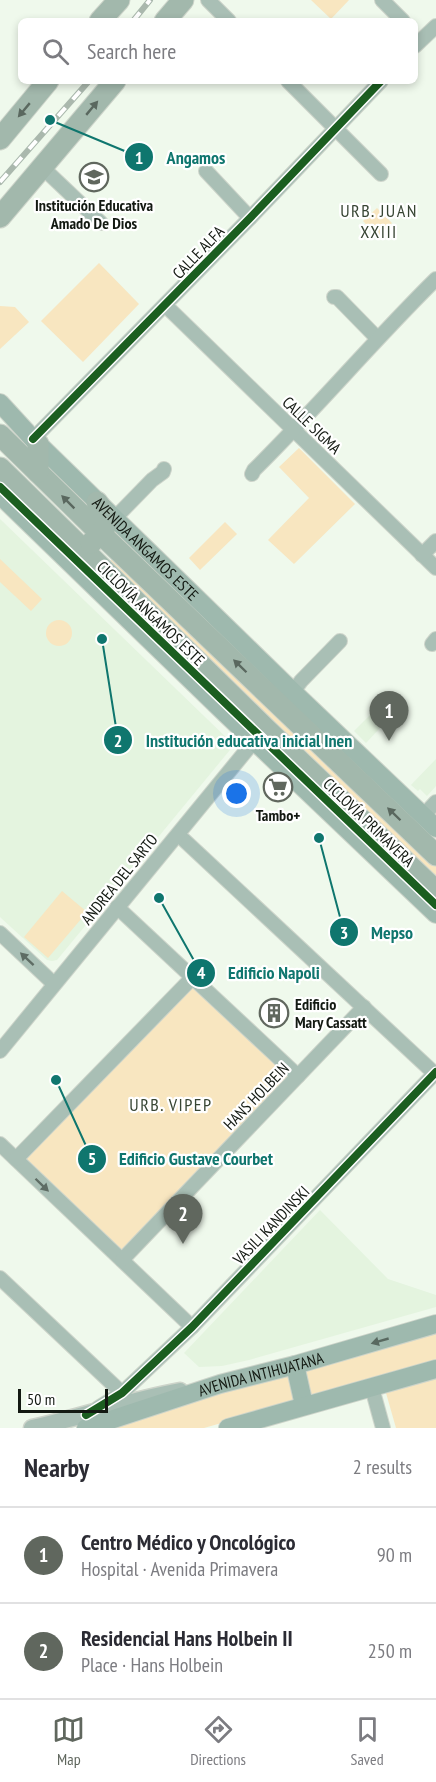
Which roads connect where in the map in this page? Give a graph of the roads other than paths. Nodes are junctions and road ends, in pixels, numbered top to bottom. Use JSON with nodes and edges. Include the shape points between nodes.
{"nodes":[{"id":1,"x":119,"y":0,"type":"edge"},
{"id":2,"x":173,"y":0,"type":"edge"},
{"id":3,"x":183,"y":0,"type":"edge"},
{"id":4,"x":208,"y":0,"type":"edge"},
{"id":5,"x":382,"y":0,"type":"edge"},
{"id":6,"x":103,"y":18,"type":"edge"},
{"id":7,"x":165,"y":18,"type":"edge"},
{"id":8,"x":167,"y":18,"type":"edge"},
{"id":9,"x":226,"y":18,"type":"edge"},
{"id":10,"x":400,"y":18,"type":"edge"},
{"id":11,"x":436,"y":26,"type":"edge"},
{"id":12,"x":418,"y":39,"type":"edge"},
{"id":13,"x":46,"y":84,"type":"edge"},
{"id":14,"x":113,"y":84,"type":"edge"},
{"id":15,"x":291,"y":84,"type":"edge"},
{"id":16,"x":378,"y":84,"type":"edge"},
{"id":17,"x":336,"y":128,"type":"junction"},
{"id":18,"x":0,"y":139,"type":"edge"},
{"id":19,"x":43,"y":168,"type":"junction"},
{"id":20,"x":206,"y":171,"type":"dead end"},
{"id":21,"x":381,"y":174,"type":"dead end"},
{"id":22,"x":0,"y":217,"type":"edge"},
{"id":23,"x":250,"y":218,"type":"junction"},
{"id":24,"x":101,"y":223,"type":"dead end"},
{"id":25,"x":436,"y":279,"type":"edge"},
{"id":26,"x":334,"y":297,"type":"dead end"},
{"id":27,"x":165,"y":305,"type":"junction"},
{"id":28,"x":377,"y":338,"type":"junction"},
{"id":29,"x":0,"y":403,"type":"edge"},
{"id":30,"x":294,"y":430,"type":"junction"},
{"id":31,"x":1,"y":438,"type":"edge"},
{"id":32,"x":36,"y":441,"type":"junction"},
{"id":33,"x":0,"y":468,"type":"edge"},
{"id":34,"x":164,"y":469,"type":"dead end"},
{"id":35,"x":38,"y":472,"type":"junction"},
{"id":36,"x":252,"y":474,"type":"dead end"},
{"id":37,"x":0,"y":495,"type":"edge"},
{"id":38,"x":97,"y":501,"type":"junction"},
{"id":39,"x":116,"y":518,"type":"junction"},
{"id":40,"x":100,"y":533,"type":"junction"},
{"id":41,"x":436,"y":541,"type":"edge"},
{"id":42,"x":84,"y":550,"type":"junction"},
{"id":43,"x":422,"y":555,"type":"junction"},
{"id":44,"x":436,"y":568,"type":"edge"},
{"id":45,"x":340,"y":641,"type":"dead end"},
{"id":46,"x":288,"y":699,"type":"junction"},
{"id":47,"x":260,"y":734,"type":"junction"},
{"id":48,"x":436,"y":802,"type":"edge"},
{"id":49,"x":429,"y":822,"type":"edge"},
{"id":50,"x":184,"y":840,"type":"dead end"},
{"id":51,"x":436,"y":855,"type":"edge"},
{"id":52,"x":436,"y":891,"type":"edge"},
{"id":53,"x":117,"y":907,"type":"junction"},
{"id":54,"x":436,"y":914,"type":"edge"},
{"id":55,"x":0,"y":933,"type":"edge"},
{"id":56,"x":193,"y":977,"type":"junction"},
{"id":57,"x":54,"y":984,"type":"junction"},
{"id":58,"x":364,"y":1006,"type":"junction"},
{"id":59,"x":0,"y":1051,"type":"edge"},
{"id":60,"x":435,"y":1073,"type":"edge"},
{"id":61,"x":298,"y":1076,"type":"junction"},
{"id":62,"x":0,"y":1144,"type":"edge"},
{"id":63,"x":16,"y":1159,"type":"junction"},
{"id":64,"x":122,"y":1260,"type":"junction"},
{"id":65,"x":0,"y":1278,"type":"edge"},
{"id":66,"x":436,"y":1324,"type":"edge"},
{"id":67,"x":192,"y":1327,"type":"junction"},
{"id":68,"x":295,"y":1365,"type":"junction"},
{"id":69,"x":436,"y":1368,"type":"edge"},
{"id":70,"x":144,"y":1372,"type":"junction"},
{"id":71,"x":102,"y":1375,"type":"junction"},
{"id":72,"x":219,"y":1384,"type":"junction"},
{"id":73,"x":372,"y":1388,"type":"junction"},
{"id":74,"x":122,"y":1393,"type":"junction"},
{"id":75,"x":150,"y":1396,"type":"junction"},
{"id":76,"x":304,"y":1405,"type":"junction"},
{"id":77,"x":101,"y":1406,"type":"junction"},
{"id":78,"x":86,"y":1422,"type":"edge"},
{"id":79,"x":237,"y":1427,"type":"edge"},
{"id":80,"x":32,"y":1428,"type":"edge"},
{"id":81,"x":383,"y":1428,"type":"edge"}],
"edges":[{"from":1,"to":6,"type":"main road"},
{"from":2,"to":7,"type":"main road"},
{"from":3,"to":8,"type":"main road"},
{"from":4,"to":9,"type":"street"},
{"from":5,"to":10,"type":"street"},
{"from":11,"to":12,"type":"street"},
{"from":13,"to":18,"type":"main road","one_way":true},
{"from":19,"to":14,"type":"main road","one_way":true},
{"from":15,"to":17,"type":"street"},
{"from":16,"to":17,"type":"street","name":"CALLE ALFA"},
{"from":17,"to":21,"type":"street"},
{"from":17,"to":23,"type":"street","name":"CALLE ALFA"},
{"from":19,"to":22,"type":"main road"},
{"from":19,"to":24,"type":"street"},
{"from":20,"to":23,"type":"street"},
{"from":23,"to":27,"type":"street","name":"CALLE ALFA"},
{"from":25,"to":28,"type":"street"},
{"from":26,"to":28,"type":"street"},
{"from":27,"to":30,"type":"street","name":"CALLE SIGMA"},
{"from":27,"to":32,"type":"street","name":"CALLE ALFA"},
{"from":28,"to":30,"type":"street"},
{"from":29,"to":32,"type":"main road","name":"AVENIDA ANGAMOS ESTE"},
{"from":30,"to":36,"type":"street"},
{"from":30,"to":43,"type":"street","name":"CALLE SIGMA"},
{"from":31,"to":35,"type":"main road","name":"AVENIDA ANGAMOS ESTE"},
{"from":32,"to":35,"type":"main road"},
{"from":32,"to":38,"type":"main road","name":"AVENIDA ANGAMOS ESTE"},
{"from":33,"to":42,"type":"main road"},
{"from":34,"to":39,"type":"street"},
{"from":40,"to":35,"type":"main road","name":"AVENIDA ANGAMOS ESTE","one_way":true},
{"from":37,"to":47,"type":"main road"},
{"from":38,"to":39,"type":"main road","name":"AVENIDA ANGAMOS ESTE"},
{"from":38,"to":40,"type":"main road","via":[[107,518]]},
{"from":39,"to":46,"type":"main road","name":"AVENIDA ANGAMOS ESTE"},
{"from":40,"to":42,"type":"main road"},
{"from":46,"to":40,"type":"main road","name":"AVENIDA ANGAMOS ESTE","one_way":true},
{"from":41,"to":43,"type":"street"},
{"from":42,"to":47,"type":"main road"},
{"from":43,"to":44,"type":"street","name":"CALLE SIGMA"},
{"from":45,"to":46,"type":"street"},
{"from":46,"to":49,"type":"main road"},
{"from":51,"to":46,"type":"main road","one_way":true},
{"from":47,"to":52,"type":"main road"},
{"from":47,"to":53,"type":"street","name":"ANDREA DEL SARTO"},
{"from":47,"to":54,"type":"main road"},
{"from":48,"to":49,"type":"street"},
{"from":50,"to":58,"type":"street"},
{"from":53,"to":56,"type":"street"},
{"from":53,"to":57,"type":"street","name":"ANDREA DEL SARTO"},
{"from":57,"to":55,"type":"street","one_way":true},
{"from":56,"to":61,"type":"street"},
{"from":56,"to":63,"type":"street"},
{"from":57,"to":59,"type":"street","name":"ANDREA DEL SARTO"},
{"from":58,"to":60,"type":"street"},
{"from":58,"to":61,"type":"street","name":"HANS HOLBEIN"},
{"from":60,"to":67,"type":"street","name":"VASILI KANDINSKI"},
{"from":61,"to":64,"type":"street","name":"HANS HOLBEIN"},
{"from":62,"to":63,"type":"street"},
{"from":63,"to":64,"type":"street","one_way":true},
{"from":64,"to":67,"type":"street"},
{"from":65,"to":71,"type":"street"},
{"from":66,"to":68,"type":"main road","name":"AVENIDA INTIHUATANA","one_way":true},
{"from":67,"to":70,"type":"street","name":"VASILI KANDINSKI"},
{"from":68,"to":72,"type":"main road","name":"AVENIDA INTIHUATANA"},
{"from":68,"to":76,"type":"main road"},
{"from":69,"to":73,"type":"main road"},
{"from":70,"to":74,"type":"street","name":"VASILI KANDINSKI"},
{"from":70,"to":75,"type":"street","via":[[140,1384]]},
{"from":71,"to":74,"type":"street"},
{"from":71,"to":77,"type":"street"},
{"from":72,"to":75,"type":"street"},
{"from":72,"to":78,"type":"main road","name":"AVENIDA INTIHUATANA"},
{"from":73,"to":76,"type":"main road"},
{"from":73,"to":81,"type":"street"},
{"from":74,"to":75,"type":"street"},
{"from":74,"to":77,"type":"street","name":"VASILI KANDINSKI"},
{"from":75,"to":78,"type":"street"},
{"from":76,"to":79,"type":"main road"},
{"from":77,"to":78,"type":"street","name":"VASILI KANDINSKI"},
{"from":78,"to":80,"type":"street"}]}
